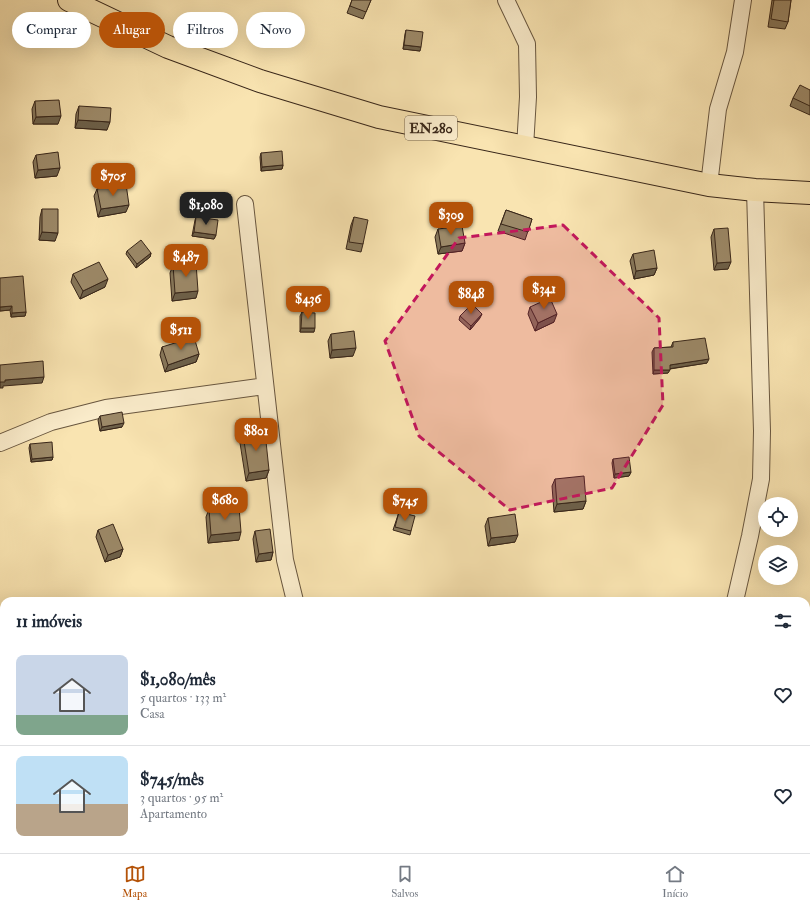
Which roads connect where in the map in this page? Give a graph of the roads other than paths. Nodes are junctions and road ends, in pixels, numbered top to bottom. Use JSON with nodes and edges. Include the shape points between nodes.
{"nodes":[{"id":1,"x":69,"y":0,"type":"edge"},
{"id":2,"x":506,"y":0,"type":"edge"},
{"id":3,"x":743,"y":0,"type":"edge"},
{"id":4,"x":525,"y":147,"type":"junction"},
{"id":5,"x":709,"y":185,"type":"junction"},
{"id":6,"x":755,"y":190,"type":"junction"},
{"id":7,"x":810,"y":193,"type":"edge"},
{"id":8,"x":245,"y":204,"type":"dead end"},
{"id":9,"x":265,"y":386,"type":"junction"},
{"id":10,"x":0,"y":443,"type":"edge"},
{"id":11,"x":294,"y":597,"type":"edge"},
{"id":12,"x":736,"y":597,"type":"edge"}],
"edges":[{"from":1,"to":4,"type":"main road","number":"EN280","via":[[168,47],[260,81],[379,116]]},
{"from":2,"to":4,"type":"street","via":[[527,44],[528,97]]},
{"from":3,"to":5,"type":"street","via":[[735,52],[718,109]]},
{"from":4,"to":5,"type":"main road","number":"EN280"},
{"from":5,"to":6,"type":"main road","number":"EN280"},
{"from":6,"to":7,"type":"main road","number":"EN280"},
{"from":6,"to":12,"type":"street","via":[[762,431],[760,479]]},
{"from":8,"to":9,"type":"street"},
{"from":9,"to":10,"type":"street","via":[[106,408],[51,422]]},
{"from":9,"to":11,"type":"street","via":[[284,560]]}]}
